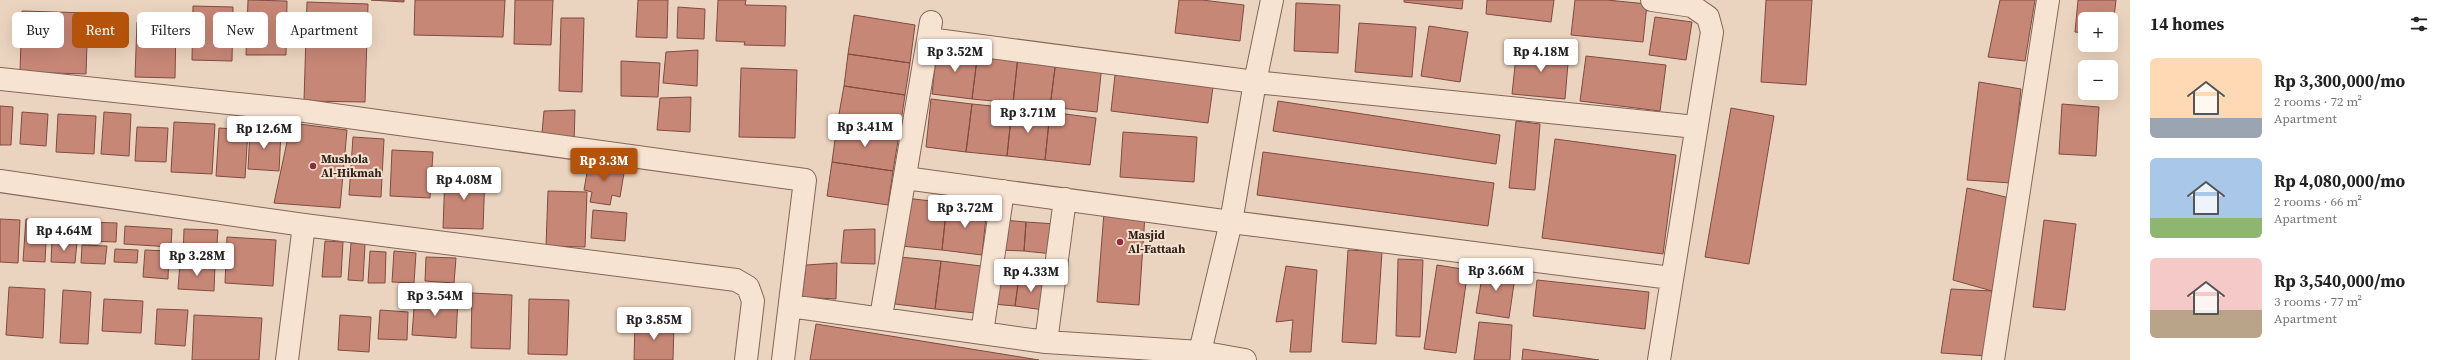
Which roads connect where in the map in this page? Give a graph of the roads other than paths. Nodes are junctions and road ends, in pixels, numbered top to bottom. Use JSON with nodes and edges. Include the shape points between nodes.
{"nodes":[{"id":1,"x":1272,"y":0,"type":"edge"},
{"id":2,"x":1652,"y":0,"type":"edge"},
{"id":3,"x":2048,"y":0,"type":"edge"},
{"id":4,"x":0,"y":79,"type":"edge"},
{"id":5,"x":1255,"y":82,"type":"junction"},
{"id":6,"x":1696,"y":127,"type":"junction"},
{"id":7,"x":905,"y":178,"type":"junction"},
{"id":8,"x":0,"y":181,"type":"edge"},
{"id":9,"x":1003,"y":191,"type":"junction"},
{"id":10,"x":1065,"y":199,"type":"junction"},
{"id":11,"x":1231,"y":222,"type":"junction"},
{"id":12,"x":304,"y":225,"type":"junction"},
{"id":13,"x":1671,"y":278,"type":"junction"},
{"id":14,"x":790,"y":306,"type":"junction"},
{"id":15,"x":881,"y":317,"type":"junction"},
{"id":16,"x":982,"y":333,"type":"junction"},
{"id":17,"x":1046,"y":342,"type":"junction"},
{"id":18,"x":1199,"y":356,"type":"edge"},
{"id":19,"x":287,"y":360,"type":"edge"},
{"id":20,"x":746,"y":360,"type":"edge"},
{"id":21,"x":783,"y":360,"type":"edge"},
{"id":22,"x":1245,"y":360,"type":"edge"},
{"id":23,"x":1659,"y":360,"type":"edge"},
{"id":24,"x":1993,"y":360,"type":"edge"}],
"edges":[{"from":1,"to":5,"type":"street"},
{"from":2,"to":6,"type":"street","via":[[1692,6],[1708,17],[1712,32]]},
{"from":3,"to":24,"type":"street"},
{"from":4,"to":14,"type":"street","via":[[305,111],[804,180]]},
{"from":5,"to":6,"type":"street"},
{"from":5,"to":7,"type":"street","via":[[930,31]]},
{"from":5,"to":11,"type":"street"},
{"from":6,"to":13,"type":"street"},
{"from":7,"to":9,"type":"street"},
{"from":7,"to":15,"type":"street"},
{"from":8,"to":12,"type":"street"},
{"from":9,"to":10,"type":"street"},
{"from":9,"to":16,"type":"street"},
{"from":10,"to":11,"type":"street"},
{"from":10,"to":17,"type":"street"},
{"from":11,"to":13,"type":"street"},
{"from":11,"to":18,"type":"street"},
{"from":12,"to":19,"type":"street"},
{"from":12,"to":20,"type":"street","via":[[736,280],[748,287],[753,301]]},
{"from":13,"to":23,"type":"street"},
{"from":14,"to":15,"type":"street"},
{"from":14,"to":21,"type":"street"},
{"from":15,"to":16,"type":"street"},
{"from":16,"to":17,"type":"street"},
{"from":17,"to":18,"type":"street"},
{"from":18,"to":22,"type":"street"}]}
